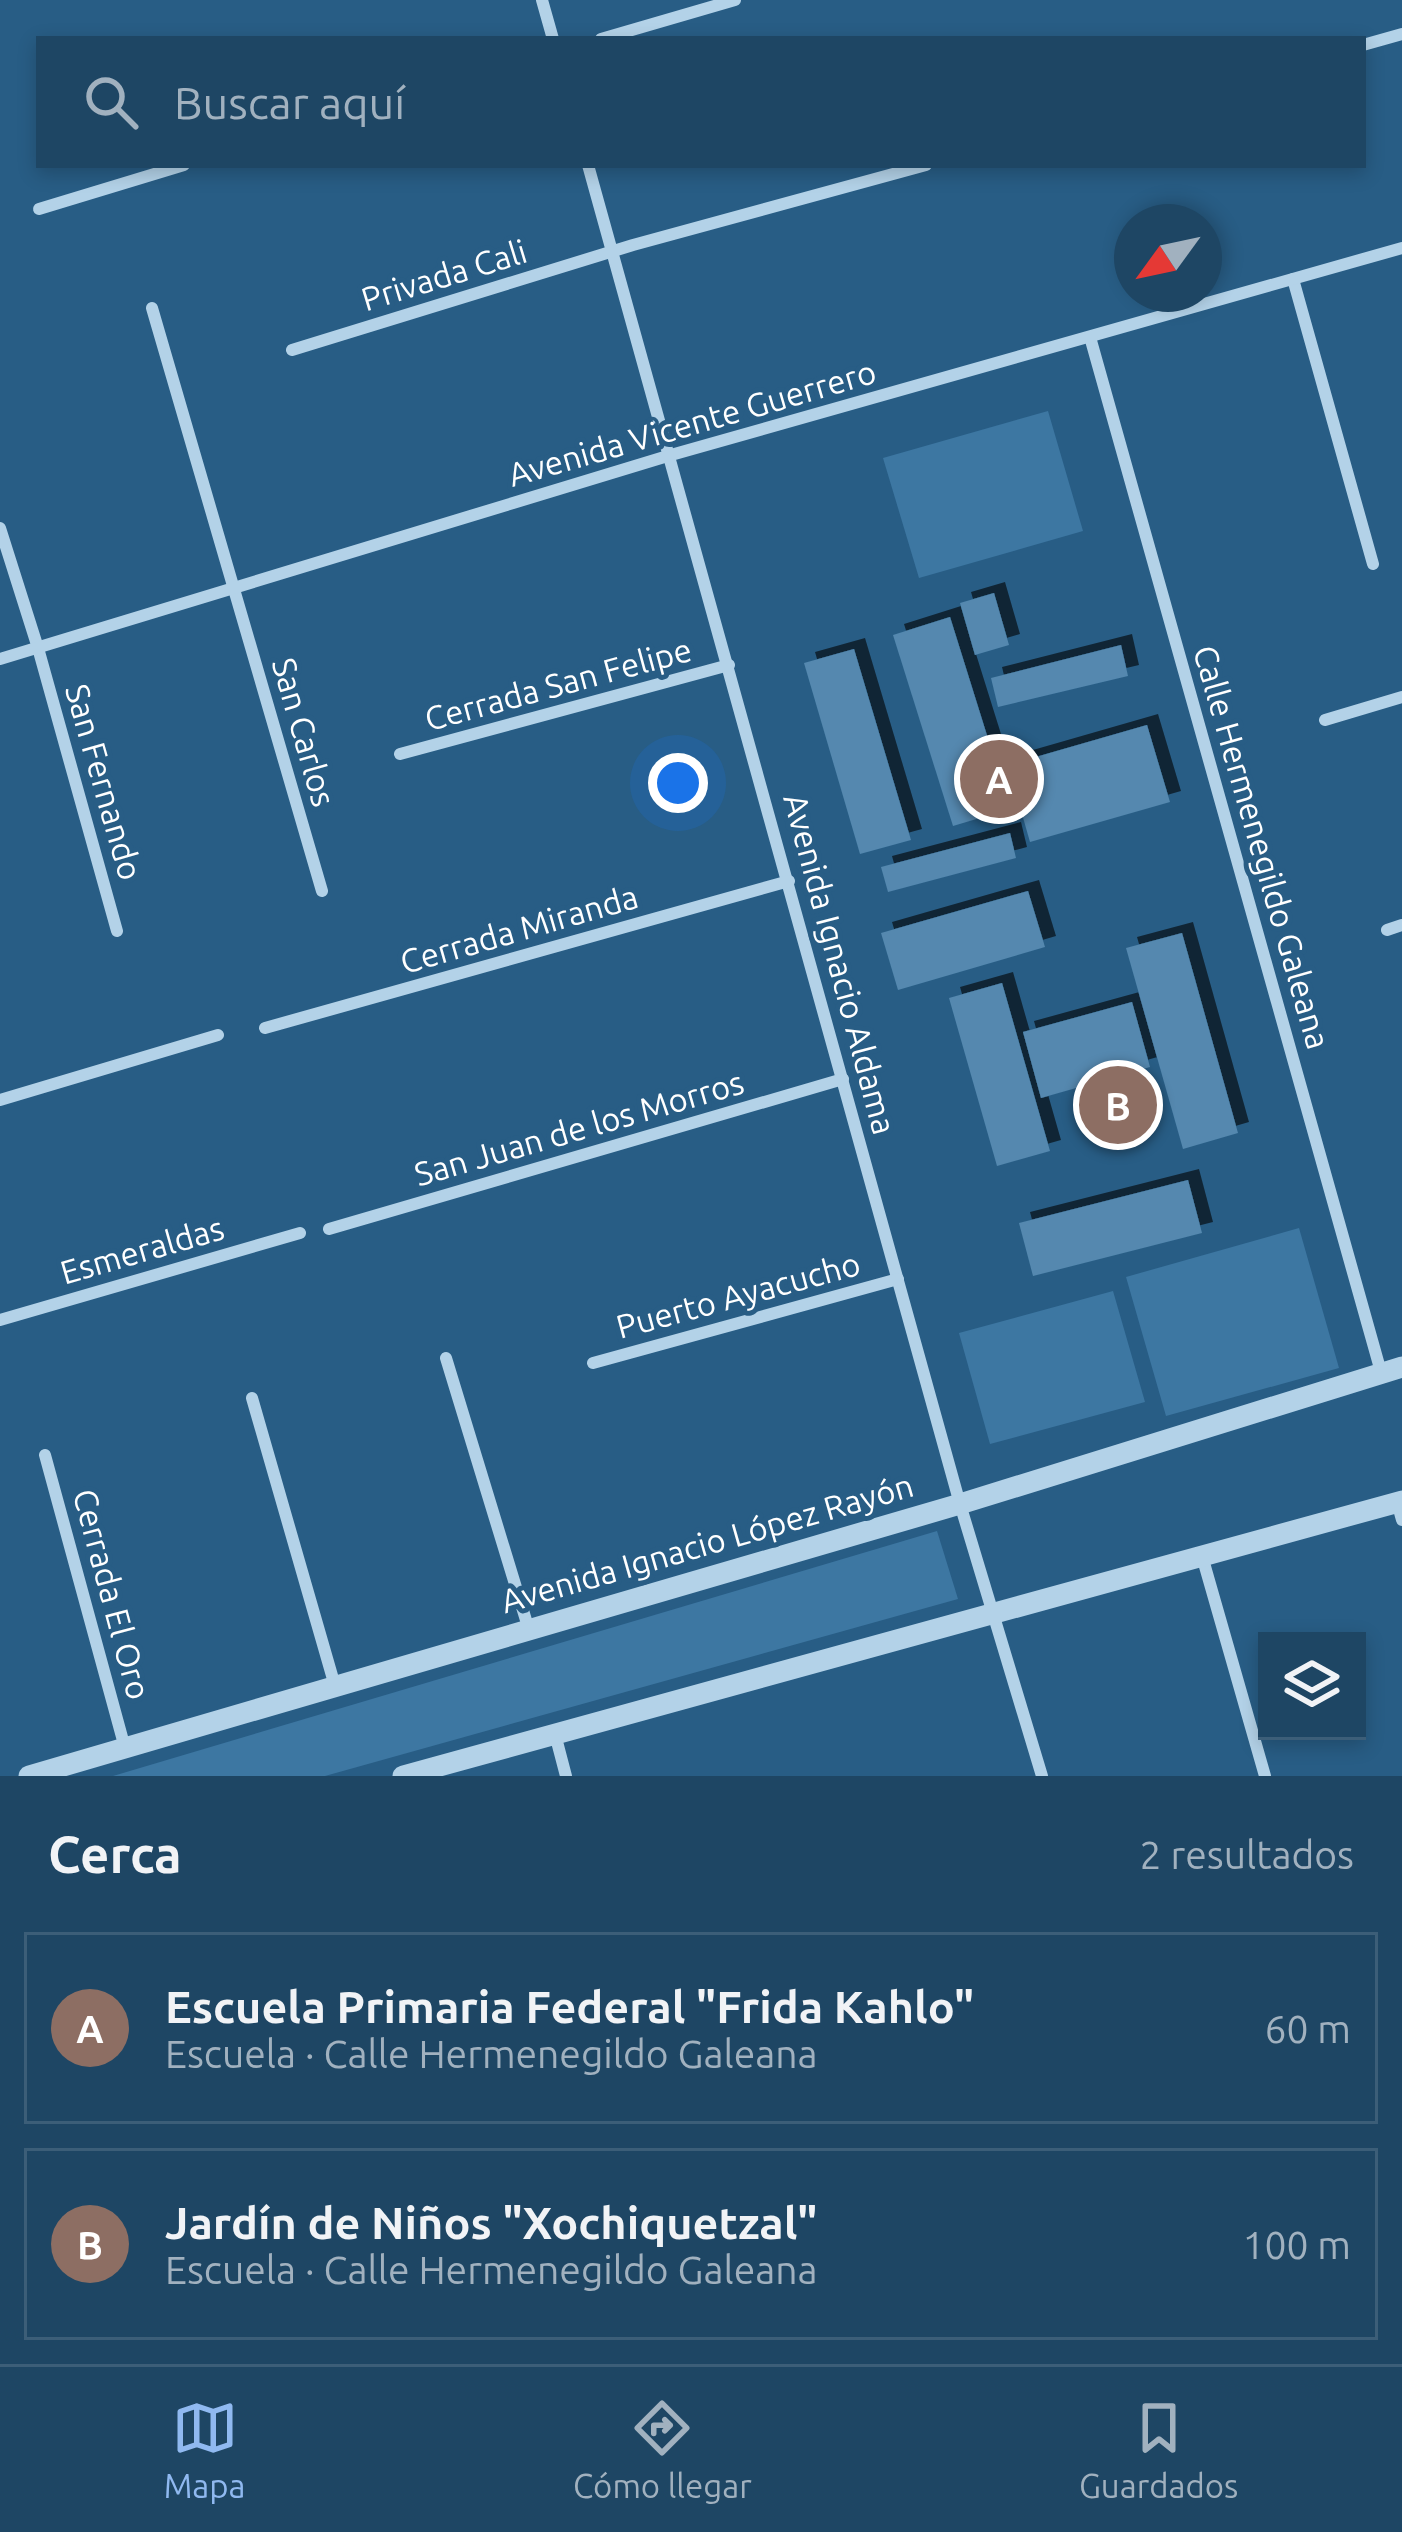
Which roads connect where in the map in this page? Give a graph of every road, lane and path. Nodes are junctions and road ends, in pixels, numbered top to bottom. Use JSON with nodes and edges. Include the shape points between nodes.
{"nodes":[{"id":1,"x":542,"y":0,"type":"edge"},
{"id":2,"x":735,"y":0,"type":"edge"},
{"id":3,"x":1402,"y":34,"type":"edge"},
{"id":4,"x":552,"y":36,"type":"edge"},
{"id":5,"x":611,"y":36,"type":"edge"},
{"id":6,"x":1366,"y":44,"type":"edge"},
{"id":7,"x":174,"y":168,"type":"edge"},
{"id":8,"x":589,"y":168,"type":"edge"},
{"id":9,"x":915,"y":168,"type":"edge"},
{"id":10,"x":39,"y":209,"type":"dead end"},
{"id":11,"x":1402,"y":248,"type":"edge"},
{"id":12,"x":613,"y":251,"type":"junction"},
{"id":13,"x":1293,"y":279,"type":"junction"},
{"id":14,"x":152,"y":308,"type":"dead end"},
{"id":15,"x":1090,"y":337,"type":"junction"},
{"id":16,"x":292,"y":350,"type":"dead end"},
{"id":17,"x":671,"y":455,"type":"junction"},
{"id":18,"x":0,"y":528,"type":"edge"},
{"id":19,"x":1373,"y":564,"type":"dead end"},
{"id":20,"x":235,"y":589,"type":"junction"},
{"id":21,"x":38,"y":648,"type":"junction"},
{"id":22,"x":0,"y":659,"type":"edge"},
{"id":23,"x":729,"y":665,"type":"junction"},
{"id":24,"x":1402,"y":697,"type":"edge"},
{"id":25,"x":1325,"y":720,"type":"dead end"},
{"id":26,"x":400,"y":754,"type":"dead end"},
{"id":27,"x":789,"y":881,"type":"junction"},
{"id":28,"x":322,"y":891,"type":"dead end"},
{"id":29,"x":1402,"y":925,"type":"edge"},
{"id":30,"x":1387,"y":930,"type":"dead end"},
{"id":31,"x":117,"y":931,"type":"dead end"},
{"id":32,"x":265,"y":1028,"type":"dead end"},
{"id":33,"x":218,"y":1035,"type":"dead end"},
{"id":34,"x":843,"y":1079,"type":"junction"},
{"id":35,"x":0,"y":1100,"type":"edge"},
{"id":36,"x":329,"y":1229,"type":"dead end"},
{"id":37,"x":300,"y":1233,"type":"dead end"},
{"id":38,"x":898,"y":1279,"type":"junction"},
{"id":39,"x":0,"y":1319,"type":"edge"},
{"id":40,"x":446,"y":1358,"type":"dead end"},
{"id":41,"x":593,"y":1363,"type":"dead end"},
{"id":42,"x":1392,"y":1369,"type":"edge"},
{"id":43,"x":252,"y":1398,"type":"dead end"},
{"id":44,"x":46,"y":1455,"type":"dead end"},
{"id":45,"x":960,"y":1504,"type":"junction"},
{"id":46,"x":1400,"y":1508,"type":"edge"},
{"id":47,"x":1202,"y":1556,"type":"junction"},
{"id":48,"x":993,"y":1613,"type":"junction"},
{"id":49,"x":529,"y":1630,"type":"junction"},
{"id":50,"x":335,"y":1686,"type":"junction"},
{"id":51,"x":554,"y":1734,"type":"junction"},
{"id":52,"x":125,"y":1748,"type":"junction"},
{"id":53,"x":29,"y":1776,"type":"edge"},
{"id":54,"x":403,"y":1776,"type":"edge"},
{"id":55,"x":566,"y":1776,"type":"edge"},
{"id":56,"x":1042,"y":1776,"type":"edge"},
{"id":57,"x":1264,"y":1776,"type":"edge"}],
"edges":[{"from":1,"to":4,"type":"street"},
{"from":2,"to":5,"type":"street"},
{"from":3,"to":6,"type":"street"},
{"from":7,"to":10,"type":"street"},
{"from":8,"to":12,"type":"street","name":"Avenida Ignacio Aldama"},
{"from":9,"to":12,"type":"street","name":"Privada Cali"},
{"from":11,"to":13,"type":"street","name":"Avenida Vicente Guerrero"},
{"from":12,"to":16,"type":"street","name":"Privada Cali"},
{"from":12,"to":17,"type":"street","name":"Avenida Ignacio Aldama"},
{"from":13,"to":15,"type":"street","name":"Avenida Vicente Guerrero"},
{"from":13,"to":19,"type":"street"},
{"from":14,"to":20,"type":"street","name":"San Carlos"},
{"from":15,"to":17,"type":"street","name":"Avenida Vicente Guerrero"},
{"from":15,"to":42,"type":"street","name":"Calle Hermenegildo Galeana"},
{"from":17,"to":20,"type":"street","name":"Avenida Vicente Guerrero"},
{"from":17,"to":23,"type":"street","name":"Avenida Ignacio Aldama"},
{"from":18,"to":21,"type":"street","name":"San Fernando"},
{"from":20,"to":21,"type":"street","name":"Avenida Vicente Guerrero"},
{"from":20,"to":28,"type":"street","name":"San Carlos"},
{"from":21,"to":22,"type":"street","name":"Avenida Vicente Guerrero"},
{"from":21,"to":31,"type":"street","name":"San Fernando"},
{"from":23,"to":26,"type":"street","name":"Cerrada San Felipe"},
{"from":23,"to":27,"type":"street","name":"Avenida Ignacio Aldama"},
{"from":24,"to":25,"type":"street"},
{"from":27,"to":32,"type":"street","name":"Cerrada Miranda"},
{"from":27,"to":34,"type":"street","name":"Avenida Ignacio Aldama"},
{"from":29,"to":30,"type":"street"},
{"from":33,"to":35,"type":"street"},
{"from":34,"to":36,"type":"street","name":"San Juan de los Morros"},
{"from":34,"to":38,"type":"street","name":"Avenida Ignacio Aldama"},
{"from":37,"to":39,"type":"street","name":"Esmeraldas"},
{"from":38,"to":41,"type":"street","name":"Puerto Ayacucho"},
{"from":38,"to":45,"type":"street","name":"Avenida Ignacio Aldama"},
{"from":40,"to":49,"type":"street"},
{"from":42,"to":45,"type":"street","name":"Avenida Ignacio López Rayón"},
{"from":43,"to":50,"type":"street"},
{"from":44,"to":52,"type":"street","name":"Cerrada El Oro"},
{"from":45,"to":48,"type":"street","name":"Avenida Ignacio Aldama"},
{"from":45,"to":49,"type":"street","name":"Avenida Ignacio López Rayón"},
{"from":46,"to":47,"type":"street"},
{"from":47,"to":48,"type":"street"},
{"from":47,"to":57,"type":"street"},
{"from":48,"to":51,"type":"street"},
{"from":48,"to":56,"type":"street","name":"Avenida Ignacio Aldama"},
{"from":49,"to":50,"type":"street","name":"Avenida Ignacio López Rayón"},
{"from":50,"to":52,"type":"street","name":"Avenida Ignacio López Rayón"},
{"from":51,"to":54,"type":"street"},
{"from":51,"to":55,"type":"street"},
{"from":52,"to":53,"type":"street","name":"Avenida Ignacio López Rayón"}]}
